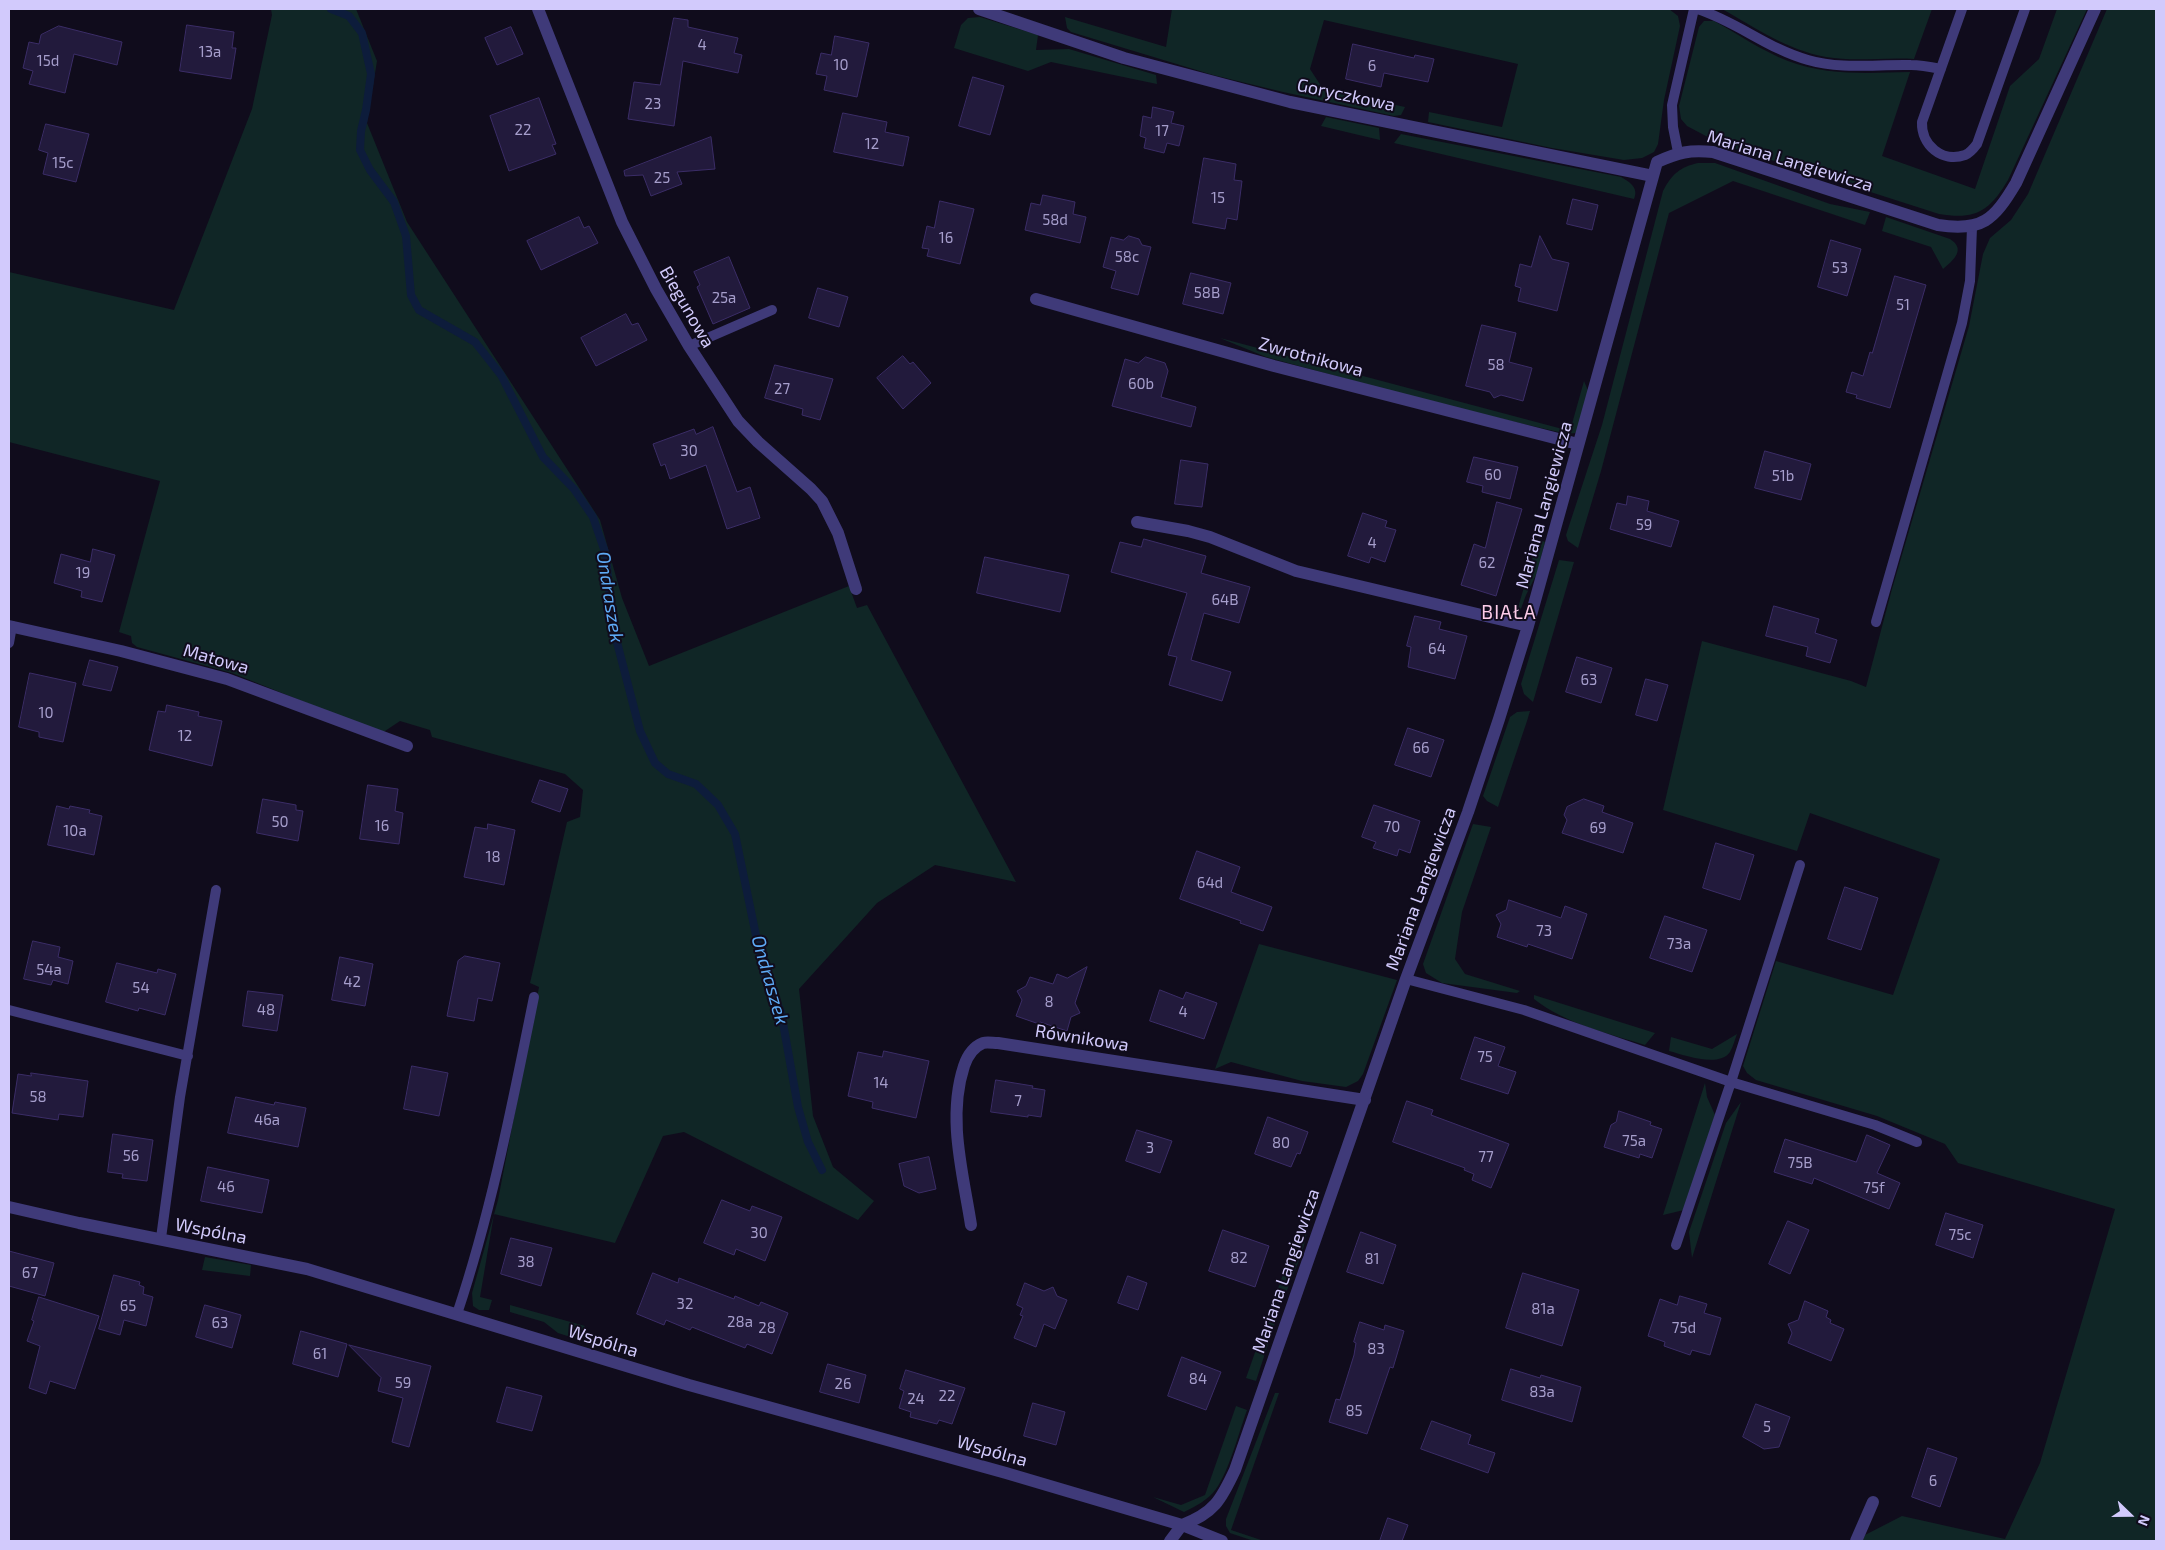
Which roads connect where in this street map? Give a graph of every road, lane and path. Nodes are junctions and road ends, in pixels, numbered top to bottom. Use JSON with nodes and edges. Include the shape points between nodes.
{"nodes":[{"id":1,"x":538,"y":9,"type":"edge"},
{"id":2,"x":979,"y":9,"type":"edge"},
{"id":3,"x":1695,"y":9,"type":"edge"},
{"id":4,"x":1962,"y":9,"type":"edge"},
{"id":5,"x":2025,"y":9,"type":"edge"},
{"id":6,"x":2095,"y":9,"type":"edge"},
{"id":7,"x":1942,"y":69,"type":"junction"},
{"id":8,"x":1678,"y":152,"type":"junction"},
{"id":9,"x":1653,"y":176,"type":"junction"},
{"id":10,"x":1972,"y":227,"type":"junction"},
{"id":11,"x":1036,"y":299,"type":"dead end"},
{"id":12,"x":772,"y":310,"type":"dead end"},
{"id":13,"x":689,"y":346,"type":"junction"},
{"id":14,"x":1578,"y":444,"type":"junction"},
{"id":15,"x":1137,"y":522,"type":"dead end"},
{"id":16,"x":856,"y":589,"type":"dead end"},
{"id":17,"x":1876,"y":622,"type":"dead end"},
{"id":18,"x":10,"y":626,"type":"edge"},
{"id":19,"x":1528,"y":626,"type":"junction"},
{"id":20,"x":9,"y":643,"type":"edge"},
{"id":21,"x":407,"y":746,"type":"dead end"},
{"id":22,"x":1800,"y":865,"type":"dead end"},
{"id":23,"x":216,"y":890,"type":"dead end"},
{"id":24,"x":1406,"y":980,"type":"junction"},
{"id":25,"x":534,"y":997,"type":"dead end"},
{"id":26,"x":9,"y":1010,"type":"edge"},
{"id":27,"x":188,"y":1056,"type":"junction"},
{"id":28,"x":1731,"y":1082,"type":"junction"},
{"id":29,"x":1365,"y":1100,"type":"junction"},
{"id":30,"x":1917,"y":1142,"type":"dead end"},
{"id":31,"x":9,"y":1207,"type":"edge"},
{"id":32,"x":971,"y":1225,"type":"dead end"},
{"id":33,"x":161,"y":1238,"type":"junction"},
{"id":34,"x":1676,"y":1245,"type":"dead end"},
{"id":35,"x":457,"y":1314,"type":"junction"},
{"id":36,"x":1873,"y":1502,"type":"dead end"},
{"id":37,"x":1182,"y":1526,"type":"junction"},
{"id":38,"x":1170,"y":1541,"type":"edge"},
{"id":39,"x":1222,"y":1541,"type":"edge"},
{"id":40,"x":1856,"y":1541,"type":"edge"}],
"edges":[{"from":1,"to":13,"type":"street","name":"Biegunowa","via":[[622,222]]},
{"from":2,"to":9,"type":"street","name":"Goryczkowa","via":[[1124,58],[1290,102]]},
{"from":3,"to":7,"type":"lane","via":[[1717,15],[1782,51],[1810,61]]},
{"from":3,"to":8,"type":"lane","via":[[1672,105]]},
{"from":4,"to":7,"type":"lane"},
{"from":5,"to":7,"type":"lane","via":[[1977,144],[1967,155],[1954,157],[1935,152],[1926,143],[1922,131],[1922,122]]},
{"from":6,"to":10,"type":"street","via":[[2016,183],[1990,218]]},
{"from":8,"to":9,"type":"street","name":"Mariana Langiewicza","via":[[1657,162]]},
{"from":8,"to":10,"type":"street","name":"Mariana Langiewicza","via":[[1712,152],[1938,224]]},
{"from":9,"to":14,"type":"street","name":"Mariana Langiewicza"},
{"from":10,"to":17,"type":"lane","via":[[1970,281],[1962,323]]},
{"from":11,"to":14,"type":"street","name":"Zwrotnikowa","via":[[1274,366]]},
{"from":12,"to":13,"type":"lane"},
{"from":13,"to":16,"type":"street","name":"Biegunowa","via":[[738,421],[822,501],[838,533]]},
{"from":14,"to":19,"type":"street","name":"Mariana Langiewicza"},
{"from":15,"to":19,"type":"street","via":[[1188,530],[1296,571]]},
{"from":18,"to":20,"type":"lane"},
{"from":18,"to":21,"type":"street","name":"Matowa","via":[[227,679]]},
{"from":19,"to":24,"type":"street","name":"Mariana Langiewicza","via":[[1468,812]]},
{"from":22,"to":28,"type":"lane"},
{"from":23,"to":27,"type":"lane"},
{"from":24,"to":28,"type":"lane","via":[[1524,1010]]},
{"from":24,"to":29,"type":"street","name":"Mariana Langiewicza"},
{"from":25,"to":35,"type":"lane","via":[[495,1187]]},
{"from":26,"to":27,"type":"lane"},
{"from":27,"to":33,"type":"lane"},
{"from":28,"to":30,"type":"lane","via":[[1875,1125]]},
{"from":28,"to":34,"type":"lane"},
{"from":29,"to":32,"type":"street","name":"Równikowa","via":[[982,1043],[966,1060],[956,1105],[956,1132]]},
{"from":29,"to":37,"type":"street","name":"Mariana Langiewicza","via":[[1235,1470],[1212,1510]]},
{"from":31,"to":33,"type":"street","name":"Wspólna"},
{"from":33,"to":35,"type":"street","name":"Wspólna","via":[[307,1269]]},
{"from":35,"to":37,"type":"street","name":"Wspólna","via":[[689,1385],[1006,1473]]},
{"from":36,"to":40,"type":"street"},
{"from":37,"to":38,"type":"street"},
{"from":37,"to":39,"type":"street","name":"Wspólna"}]}
